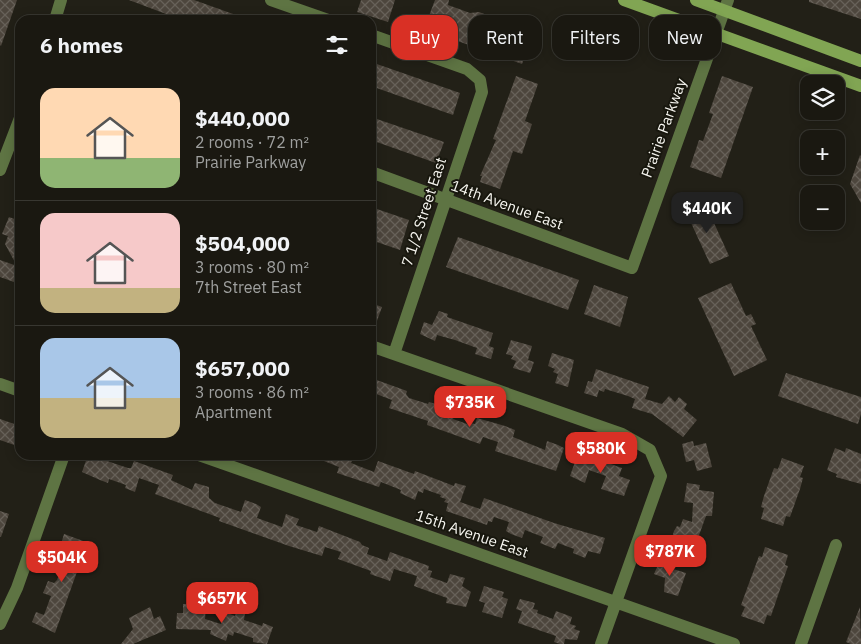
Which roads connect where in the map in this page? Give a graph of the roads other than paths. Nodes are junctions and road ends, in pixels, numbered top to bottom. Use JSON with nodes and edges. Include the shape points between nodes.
{"nodes":[{"id":1,"x":61,"y":0,"type":"edge"},
{"id":2,"x":271,"y":0,"type":"edge"},
{"id":3,"x":624,"y":0,"type":"edge"},
{"id":4,"x":696,"y":0,"type":"edge"},
{"id":5,"x":726,"y":5,"type":"edge"},
{"id":6,"x":56,"y":15,"type":"edge"},
{"id":7,"x":314,"y":15,"type":"edge"},
{"id":8,"x":666,"y":15,"type":"edge"},
{"id":9,"x":721,"y":19,"type":"edge"},
{"id":10,"x":721,"y":35,"type":"edge"},
{"id":11,"x":376,"y":37,"type":"edge"},
{"id":12,"x":706,"y":60,"type":"edge"},
{"id":13,"x":861,"y":61,"type":"edge"},
{"id":14,"x":861,"y":86,"type":"edge"},
{"id":15,"x":15,"y":131,"type":"edge"},
{"id":16,"x":0,"y":170,"type":"edge"},
{"id":17,"x":376,"y":174,"type":"edge"},
{"id":18,"x":444,"y":199,"type":"junction"},
{"id":19,"x":632,"y":268,"type":"joint"},
{"id":20,"x":376,"y":348,"type":"edge"},
{"id":21,"x":394,"y":354,"type":"junction"},
{"id":22,"x":0,"y":384,"type":"edge"},
{"id":23,"x":15,"y":390,"type":"edge"},
{"id":24,"x":62,"y":460,"type":"edge"},
{"id":25,"x":213,"y":460,"type":"edge"},
{"id":26,"x":836,"y":544,"type":"dead end"},
{"id":27,"x":616,"y":602,"type":"junction"},
{"id":28,"x":0,"y":624,"type":"edge"},
{"id":29,"x":601,"y":644,"type":"edge"},
{"id":30,"x":734,"y":644,"type":"edge"},
{"id":31,"x":801,"y":644,"type":"edge"}],
"edges":[{"from":1,"to":6,"type":"street"},
{"from":2,"to":7,"type":"street"},
{"from":3,"to":8,"type":"main road"},
{"from":4,"to":5,"type":"main road"},
{"from":5,"to":9,"type":"street","name":"Prairie Parkway"},
{"from":5,"to":13,"type":"main road"},
{"from":10,"to":14,"type":"main road"},
{"from":11,"to":18,"type":"street","name":"7 1/2 Street East","via":[[467,69],[480,80],[482,92]]},
{"from":12,"to":19,"type":"street","name":"Prairie Parkway"},
{"from":15,"to":16,"type":"street"},
{"from":17,"to":18,"type":"street","name":"14th Avenue East"},
{"from":18,"to":19,"type":"street","name":"14th Avenue East"},
{"from":18,"to":21,"type":"street","name":"7 1/2 Street East"},
{"from":20,"to":21,"type":"street"},
{"from":21,"to":27,"type":"street","via":[[622,434],[650,450],[661,476]]},
{"from":22,"to":23,"type":"street"},
{"from":24,"to":28,"type":"street","via":[[17,588]]},
{"from":25,"to":27,"type":"street","name":"15th Avenue East"},
{"from":26,"to":31,"type":"street"},
{"from":27,"to":29,"type":"street"},
{"from":27,"to":30,"type":"street","name":"15th Avenue East"}]}
